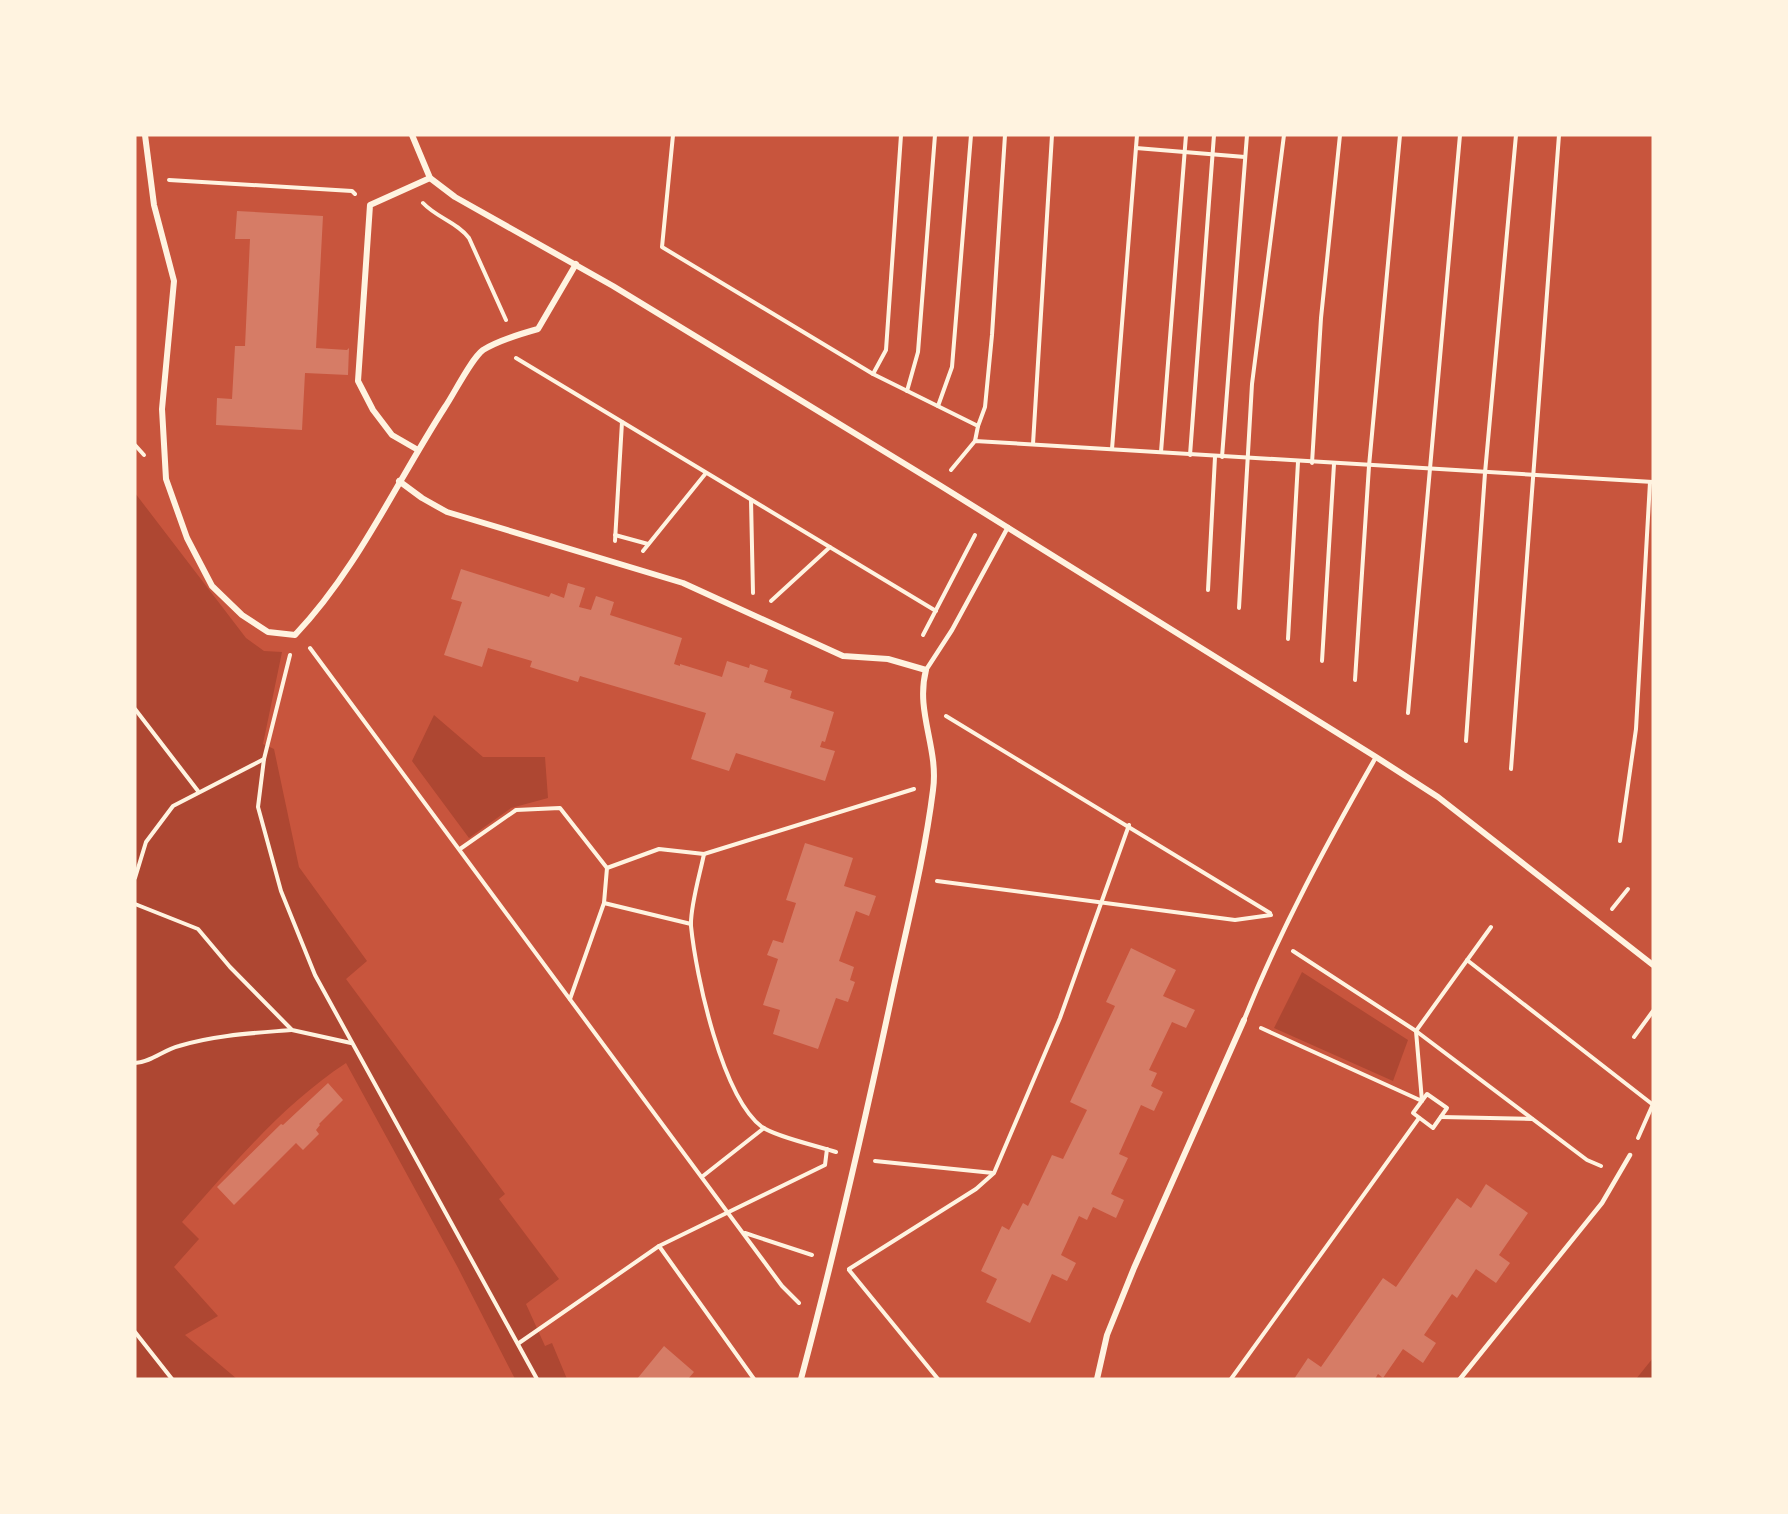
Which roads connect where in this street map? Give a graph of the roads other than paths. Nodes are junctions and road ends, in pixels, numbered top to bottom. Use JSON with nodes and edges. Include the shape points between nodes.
{"nodes":[{"id":1,"x":145,"y":135,"type":"edge"},
{"id":2,"x":412,"y":135,"type":"edge"},
{"id":3,"x":430,"y":178,"type":"junction"},
{"id":4,"x":576,"y":264,"type":"junction"},
{"id":5,"x":418,"y":450,"type":"junction"},
{"id":6,"x":399,"y":481,"type":"junction"},
{"id":7,"x":1008,"y":527,"type":"junction"},
{"id":8,"x":926,"y":670,"type":"junction"},
{"id":9,"x":1376,"y":757,"type":"junction"},
{"id":10,"x":1653,"y":965,"type":"edge"},
{"id":11,"x":1244,"y":1020,"type":"joint"},
{"id":12,"x":1630,"y":1155,"type":"road end"},
{"id":13,"x":801,"y":1379,"type":"edge"},
{"id":14,"x":1097,"y":1379,"type":"edge"},
{"id":15,"x":1460,"y":1379,"type":"edge"}],
"edges":[{"from":1,"to":6,"type":"street","via":[[154,205],[174,281],[162,409],[166,479],[187,538],[212,586],[242,615],[268,632],[295,635],[318,611]]},
{"from":2,"to":3,"type":"street"},
{"from":3,"to":4,"type":"street","via":[[455,197]]},
{"from":3,"to":5,"type":"street","via":[[370,205],[358,381],[392,435]]},
{"from":4,"to":5,"type":"street","via":[[538,329],[481,351]]},
{"from":4,"to":7,"type":"street"},
{"from":5,"to":6,"type":"street"},
{"from":6,"to":8,"type":"street","via":[[447,512],[683,583],[843,656],[888,659]]},
{"from":7,"to":8,"type":"lane"},
{"from":7,"to":9,"type":"street"},
{"from":8,"to":13,"type":"street","via":[[923,709],[934,762],[934,783],[857,1159]]},
{"from":9,"to":10,"type":"street","via":[[1438,797]]},
{"from":9,"to":11,"type":"lane","via":[[1282,931]]},
{"from":11,"to":14,"type":"street","via":[[1134,1268],[1107,1335]]},
{"from":12,"to":15,"type":"lane","via":[[1602,1203]]}]}
